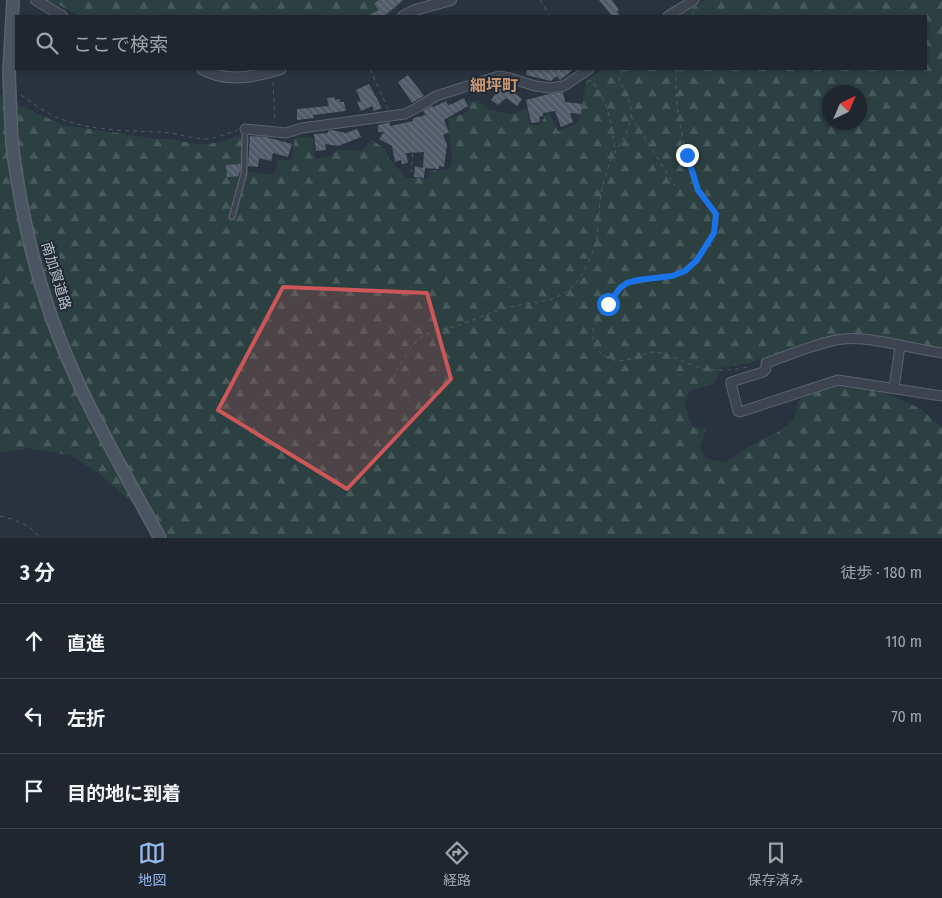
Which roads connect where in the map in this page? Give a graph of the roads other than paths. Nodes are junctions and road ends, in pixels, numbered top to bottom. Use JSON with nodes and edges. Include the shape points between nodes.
{"nodes":[{"id":1,"x":13,"y":0,"type":"edge"},
{"id":2,"x":36,"y":0,"type":"edge"},
{"id":3,"x":451,"y":0,"type":"edge"},
{"id":4,"x":694,"y":0,"type":"edge"},
{"id":5,"x":60,"y":15,"type":"edge"},
{"id":6,"x":405,"y":15,"type":"edge"},
{"id":7,"x":670,"y":15,"type":"edge"},
{"id":8,"x":204,"y":70,"type":"edge"},
{"id":9,"x":277,"y":70,"type":"edge"},
{"id":10,"x":588,"y":70,"type":"edge"},
{"id":11,"x":245,"y":130,"type":"joint"},
{"id":12,"x":232,"y":217,"type":"dead end"},
{"id":13,"x":900,"y":346,"type":"junction"},
{"id":14,"x":942,"y":353,"type":"edge"},
{"id":15,"x":894,"y":388,"type":"junction"},
{"id":16,"x":942,"y":396,"type":"edge"},
{"id":17,"x":160,"y":538,"type":"edge"}],
"edges":[{"from":1,"to":17,"type":"main road","name":"南加賀道路","bridge":true,"via":[[9,73],[12,144],[26,230],[48,308],[64,350]]},
{"from":2,"to":5,"type":"street"},
{"from":3,"to":6,"type":"street"},
{"from":4,"to":7,"type":"street"},
{"from":8,"to":9,"type":"street","via":[[228,78]]},
{"from":10,"to":11,"type":"street","via":[[564,86],[550,88],[499,76],[436,96],[405,114],[286,133]]},
{"from":11,"to":12,"type":"lane","via":[[244,173]]},
{"from":13,"to":14,"type":"street"},
{"from":13,"to":15,"type":"street"},
{"from":13,"to":15,"type":"street","via":[[869,340],[832,340],[766,364],[763,372],[731,382],[740,412],[834,380]]},
{"from":15,"to":16,"type":"street"}]}
